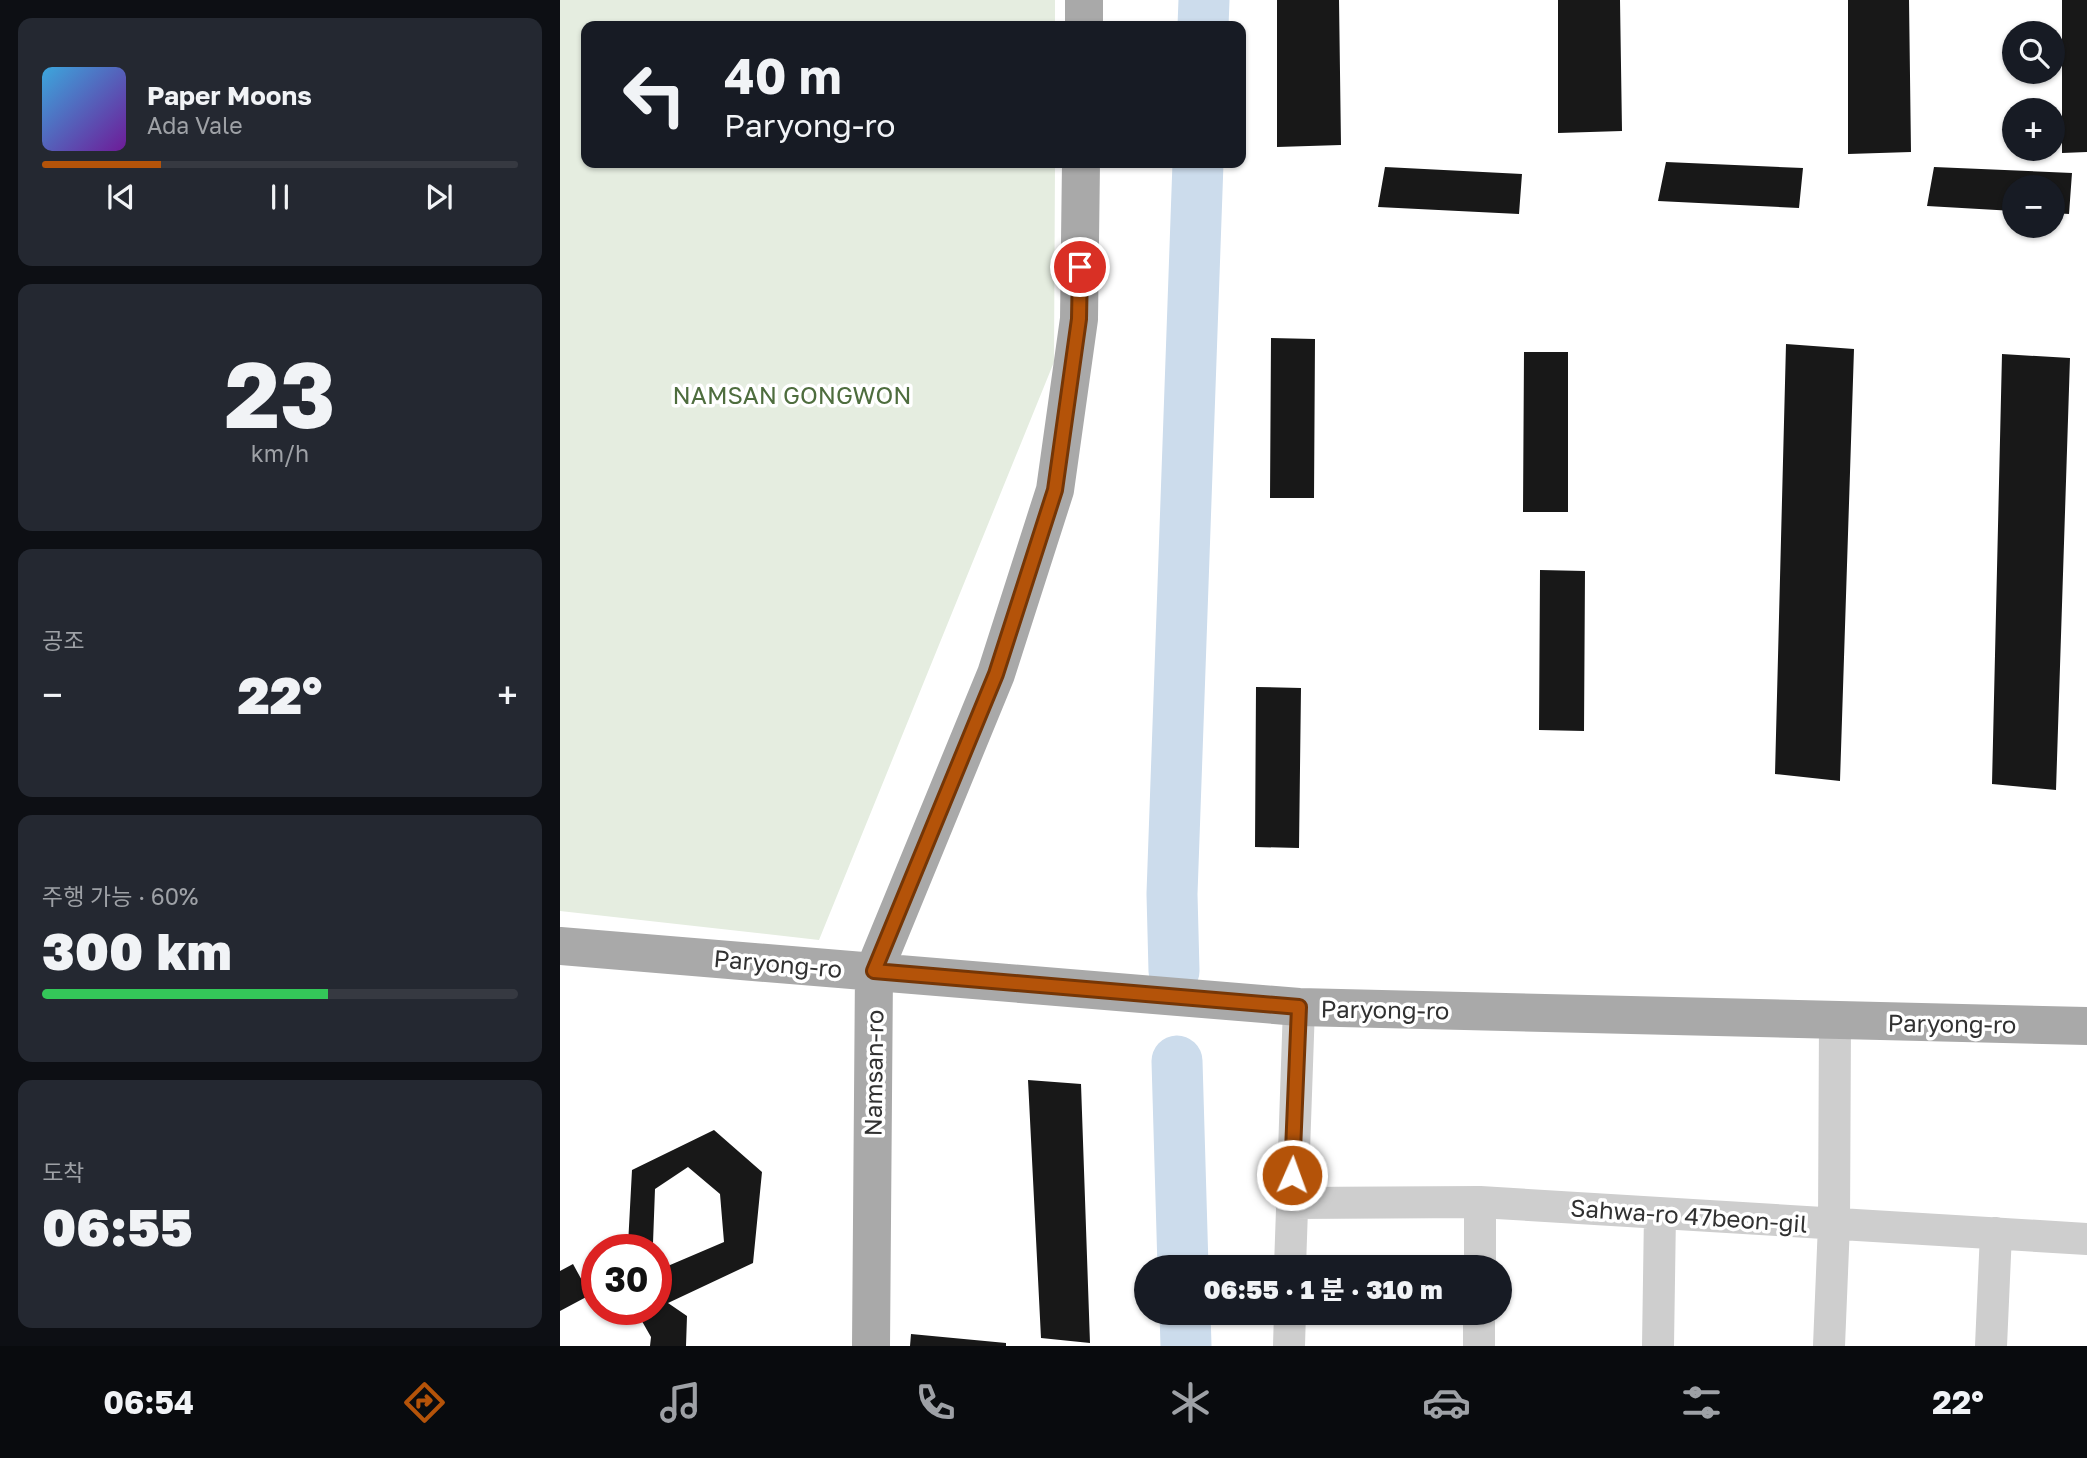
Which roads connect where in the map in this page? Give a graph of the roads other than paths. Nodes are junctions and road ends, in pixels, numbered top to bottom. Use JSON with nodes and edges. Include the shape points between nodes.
{"nodes":[{"id":1,"x":1084,"y":0,"type":"edge"},
{"id":2,"x":1084,"y":21,"type":"edge"},
{"id":3,"x":1081,"y":168,"type":"edge"},
{"id":4,"x":560,"y":946,"type":"edge"},
{"id":5,"x":874,"y":971,"type":"junction"},
{"id":6,"x":1299,"y":1007,"type":"junction"},
{"id":7,"x":1835,"y":1020,"type":"junction"},
{"id":8,"x":2087,"y":1026,"type":"edge"},
{"id":9,"x":1480,"y":1202,"type":"junction"},
{"id":10,"x":1291,"y":1203,"type":"junction"},
{"id":11,"x":1660,"y":1213,"type":"junction"},
{"id":12,"x":1834,"y":1224,"type":"junction"},
{"id":13,"x":1996,"y":1233,"type":"junction"},
{"id":14,"x":2087,"y":1239,"type":"edge"},
{"id":15,"x":1290,"y":1255,"type":"edge"},
{"id":16,"x":1479,"y":1255,"type":"edge"},
{"id":17,"x":1290,"y":1325,"type":"edge"},
{"id":18,"x":1479,"y":1325,"type":"edge"},
{"id":19,"x":871,"y":1346,"type":"edge"},
{"id":20,"x":1289,"y":1346,"type":"edge"},
{"id":21,"x":1479,"y":1346,"type":"edge"},
{"id":22,"x":1658,"y":1346,"type":"edge"},
{"id":23,"x":1829,"y":1346,"type":"edge"},
{"id":24,"x":1991,"y":1346,"type":"edge"}],
"edges":[{"from":1,"to":2,"type":"main road"},
{"from":3,"to":5,"type":"main road","name":"Namsan-ro","via":[[1079,319],[1055,490],[996,674]]},
{"from":4,"to":5,"type":"main road","name":"Paryong-ro"},
{"from":5,"to":6,"type":"main road","name":"Paryong-ro"},
{"from":5,"to":19,"type":"main road","name":"Namsan-ro"},
{"from":6,"to":7,"type":"main road","name":"Paryong-ro"},
{"from":6,"to":10,"type":"street"},
{"from":7,"to":8,"type":"main road","name":"Paryong-ro"},
{"from":7,"to":12,"type":"street"},
{"from":9,"to":10,"type":"street","name":"Sahwa-ro 47beon-gil"},
{"from":9,"to":11,"type":"street","name":"Sahwa-ro 47beon-gil"},
{"from":9,"to":16,"type":"street"},
{"from":10,"to":15,"type":"street"},
{"from":11,"to":12,"type":"street","name":"Sahwa-ro 47beon-gil"},
{"from":11,"to":22,"type":"street"},
{"from":12,"to":13,"type":"street","name":"Sahwa-ro 47beon-gil"},
{"from":12,"to":23,"type":"street"},
{"from":13,"to":14,"type":"street","name":"Sahwa-ro 47beon-gil"},
{"from":13,"to":24,"type":"street"},
{"from":17,"to":20,"type":"street"},
{"from":18,"to":21,"type":"street"}]}
